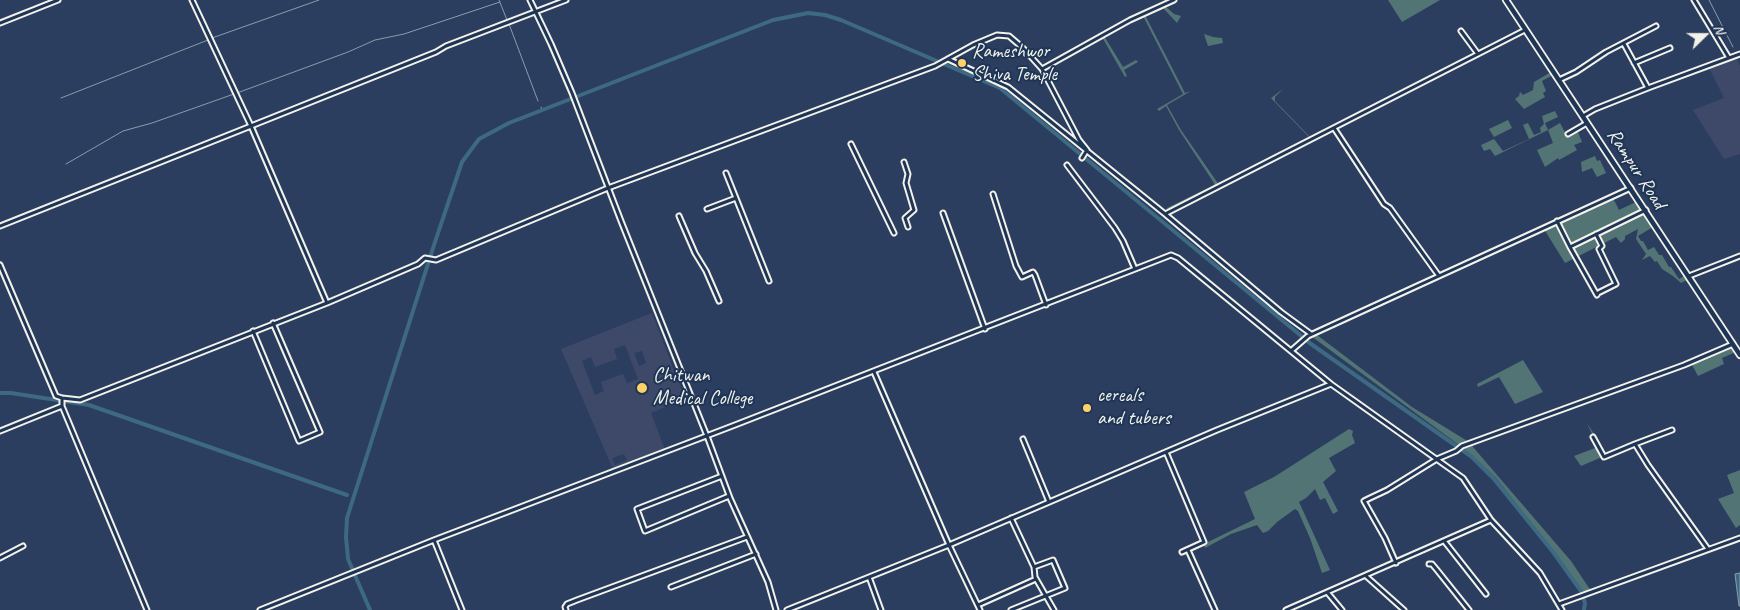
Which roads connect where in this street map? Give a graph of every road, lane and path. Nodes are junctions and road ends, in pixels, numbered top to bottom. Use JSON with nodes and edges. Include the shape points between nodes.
{"nodes":[{"id":1,"x":58,"y":0,"type":"edge"},
{"id":2,"x":192,"y":0,"type":"edge"},
{"id":3,"x":530,"y":0,"type":"edge"},
{"id":4,"x":566,"y":0,"type":"edge"},
{"id":5,"x":1174,"y":0,"type":"edge"},
{"id":6,"x":1506,"y":0,"type":"edge"},
{"id":7,"x":1694,"y":0,"type":"edge"},
{"id":8,"x":535,"y":12,"type":"junction"},
{"id":9,"x":0,"y":23,"type":"edge"},
{"id":10,"x":1656,"y":26,"type":"dead end"},
{"id":11,"x":1525,"y":30,"type":"junction"},
{"id":12,"x":1461,"y":31,"type":"dead end"},
{"id":13,"x":1624,"y":44,"type":"junction"},
{"id":14,"x":1670,"y":48,"type":"dead end"},
{"id":15,"x":1478,"y":54,"type":"junction"},
{"id":16,"x":1740,"y":54,"type":"edge"},
{"id":17,"x":947,"y":58,"type":"junction"},
{"id":18,"x":1729,"y":58,"type":"junction"},
{"id":19,"x":1634,"y":63,"type":"junction"},
{"id":20,"x":1042,"y":69,"type":"junction"},
{"id":21,"x":1560,"y":80,"type":"junction"},
{"id":22,"x":1648,"y":88,"type":"junction"},
{"id":23,"x":1583,"y":116,"type":"junction"},
{"id":24,"x":1588,"y":123,"type":"junction"},
{"id":25,"x":251,"y":126,"type":"junction"},
{"id":26,"x":1334,"y":128,"type":"junction"},
{"id":27,"x":1568,"y":134,"type":"dead end"},
{"id":28,"x":851,"y":144,"type":"dead end"},
{"id":29,"x":1086,"y":151,"type":"junction"},
{"id":30,"x":1082,"y":158,"type":"dead end"},
{"id":31,"x":904,"y":162,"type":"dead end"},
{"id":32,"x":1067,"y":165,"type":"dead end"},
{"id":33,"x":726,"y":172,"type":"dead end"},
{"id":34,"x":608,"y":188,"type":"junction"},
{"id":35,"x":1631,"y":188,"type":"junction"},
{"id":36,"x":993,"y":194,"type":"dead end"},
{"id":37,"x":736,"y":198,"type":"junction"},
{"id":38,"x":708,"y":209,"type":"dead end"},
{"id":39,"x":1646,"y":210,"type":"junction"},
{"id":40,"x":943,"y":214,"type":"dead end"},
{"id":41,"x":1165,"y":214,"type":"junction"},
{"id":42,"x":680,"y":216,"type":"dead end"},
{"id":43,"x":1558,"y":221,"type":"junction"},
{"id":44,"x":0,"y":226,"type":"edge"},
{"id":45,"x":908,"y":227,"type":"dead end"},
{"id":46,"x":894,"y":233,"type":"dead end"},
{"id":47,"x":1596,"y":234,"type":"junction"},
{"id":48,"x":1570,"y":247,"type":"junction"},
{"id":49,"x":1740,"y":256,"type":"edge"},
{"id":50,"x":0,"y":265,"type":"edge"},
{"id":51,"x":1135,"y":269,"type":"junction"},
{"id":52,"x":1439,"y":276,"type":"junction"},
{"id":53,"x":1689,"y":276,"type":"junction"},
{"id":54,"x":769,"y":281,"type":"dead end"},
{"id":55,"x":719,"y":301,"type":"dead end"},
{"id":56,"x":327,"y":303,"type":"junction"},
{"id":57,"x":1046,"y":306,"type":"junction"},
{"id":58,"x":273,"y":324,"type":"junction"},
{"id":59,"x":985,"y":329,"type":"junction"},
{"id":60,"x":253,"y":331,"type":"junction"},
{"id":61,"x":1312,"y":334,"type":"junction"},
{"id":62,"x":1733,"y":344,"type":"junction"},
{"id":63,"x":1292,"y":350,"type":"junction"},
{"id":64,"x":1740,"y":355,"type":"edge"},
{"id":65,"x":874,"y":372,"type":"junction"},
{"id":66,"x":1331,"y":384,"type":"junction"},
{"id":67,"x":62,"y":398,"type":"junction"},
{"id":68,"x":62,"y":405,"type":"junction"},
{"id":69,"x":1672,"y":430,"type":"dead end"},
{"id":70,"x":0,"y":431,"type":"edge"},
{"id":71,"x":707,"y":436,"type":"junction"},
{"id":72,"x":1593,"y":437,"type":"dead end"},
{"id":73,"x":1023,"y":439,"type":"dead end"},
{"id":74,"x":1634,"y":444,"type":"junction"},
{"id":75,"x":1166,"y":452,"type":"junction"},
{"id":76,"x":1437,"y":458,"type":"junction"},
{"id":77,"x":722,"y":476,"type":"junction"},
{"id":78,"x":729,"y":496,"type":"junction"},
{"id":79,"x":1049,"y":502,"type":"junction"},
{"id":80,"x":1011,"y":518,"type":"junction"},
{"id":81,"x":1491,"y":520,"type":"junction"},
{"id":82,"x":747,"y":537,"type":"junction"},
{"id":83,"x":1740,"y":538,"type":"edge"},
{"id":84,"x":434,"y":540,"type":"junction"},
{"id":85,"x":1445,"y":542,"type":"junction"},
{"id":86,"x":949,"y":545,"type":"junction"},
{"id":87,"x":22,"y":546,"type":"dead end"},
{"id":88,"x":1708,"y":549,"type":"junction"},
{"id":89,"x":1188,"y":550,"type":"junction"},
{"id":90,"x":1182,"y":552,"type":"dead end"},
{"id":91,"x":756,"y":554,"type":"junction"},
{"id":92,"x":0,"y":558,"type":"edge"},
{"id":93,"x":1396,"y":563,"type":"junction"},
{"id":94,"x":1429,"y":564,"type":"dead end"},
{"id":95,"x":1034,"y":568,"type":"junction"},
{"id":96,"x":1366,"y":576,"type":"junction"},
{"id":97,"x":869,"y":577,"type":"junction"},
{"id":98,"x":1036,"y":579,"type":"junction"},
{"id":99,"x":671,"y":587,"type":"dead end"},
{"id":100,"x":1327,"y":592,"type":"junction"},
{"id":101,"x":1486,"y":594,"type":"dead end"},
{"id":102,"x":1045,"y":597,"type":"junction"},
{"id":103,"x":1559,"y":604,"type":"junction"},
{"id":104,"x":978,"y":605,"type":"junction"},
{"id":105,"x":148,"y":610,"type":"edge"},
{"id":106,"x":260,"y":610,"type":"edge"},
{"id":107,"x":462,"y":610,"type":"edge"},
{"id":108,"x":566,"y":610,"type":"edge"},
{"id":109,"x":776,"y":610,"type":"edge"},
{"id":110,"x":787,"y":610,"type":"edge"},
{"id":111,"x":880,"y":610,"type":"edge"},
{"id":112,"x":980,"y":610,"type":"edge"},
{"id":113,"x":1011,"y":610,"type":"edge"},
{"id":114,"x":1054,"y":610,"type":"edge"},
{"id":115,"x":1214,"y":610,"type":"edge"},
{"id":116,"x":1286,"y":610,"type":"edge"},
{"id":117,"x":1342,"y":610,"type":"edge"},
{"id":118,"x":1404,"y":610,"type":"edge"},
{"id":119,"x":1469,"y":610,"type":"edge"},
{"id":120,"x":1562,"y":610,"type":"edge"}],
"edges":[{"from":1,"to":9,"type":"street"},
{"from":2,"to":25,"type":"street"},
{"from":3,"to":8,"type":"street"},
{"from":4,"to":8,"type":"street"},
{"from":5,"to":20,"type":"street","via":[[1130,20]]},
{"from":6,"to":11,"type":"main road","name":"Rampur Road"},
{"from":7,"to":18,"type":"street"},
{"from":8,"to":25,"type":"street"},
{"from":8,"to":34,"type":"street","via":[[552,44]]},
{"from":10,"to":13,"type":"street"},
{"from":11,"to":15,"type":"street"},
{"from":11,"to":21,"type":"main road","name":"Rampur Road"},
{"from":12,"to":15,"type":"street"},
{"from":13,"to":19,"type":"street"},
{"from":13,"to":21,"type":"street"},
{"from":14,"to":19,"type":"street"},
{"from":15,"to":26,"type":"street"},
{"from":16,"to":18,"type":"street"},
{"from":17,"to":20,"type":"street","via":[[1005,34]]},
{"from":17,"to":29,"type":"street","via":[[1008,87]]},
{"from":17,"to":34,"type":"street","via":[[935,66]]},
{"from":18,"to":22,"type":"street"},
{"from":19,"to":22,"type":"street"},
{"from":20,"to":29,"type":"street"},
{"from":21,"to":23,"type":"main road","name":"Rampur Road"},
{"from":22,"to":23,"type":"street"},
{"from":23,"to":24,"type":"main road","name":"Rampur Road"},
{"from":24,"to":27,"type":"street"},
{"from":24,"to":35,"type":"main road","name":"Rampur Road"},
{"from":25,"to":44,"type":"street"},
{"from":25,"to":56,"type":"street"},
{"from":26,"to":41,"type":"street"},
{"from":26,"to":52,"type":"street","via":[[1384,204]]},
{"from":28,"to":46,"type":"street"},
{"from":29,"to":30,"type":"street"},
{"from":29,"to":41,"type":"street"},
{"from":31,"to":45,"type":"street","via":[[914,210],[905,218]]},
{"from":32,"to":51,"type":"street","via":[[1115,228]]},
{"from":33,"to":37,"type":"street"},
{"from":34,"to":56,"type":"street","via":[[432,260],[426,259]]},
{"from":34,"to":71,"type":"street"},
{"from":35,"to":39,"type":"main road","name":"Rampur Road"},
{"from":35,"to":43,"type":"street"},
{"from":36,"to":57,"type":"street","via":[[1016,266],[1022,277],[1033,272]]},
{"from":37,"to":38,"type":"street"},
{"from":37,"to":54,"type":"street"},
{"from":39,"to":47,"type":"street"},
{"from":39,"to":53,"type":"main road","name":"Rampur Road"},
{"from":40,"to":59,"type":"street"},
{"from":41,"to":61,"type":"street","via":[[1280,312]]},
{"from":42,"to":55,"type":"street"},
{"from":43,"to":48,"type":"street"},
{"from":43,"to":52,"type":"street"},
{"from":47,"to":48,"type":"street"},
{"from":47,"to":48,"type":"street","via":[[1602,246],[1599,249],[1616,284],[1598,295]]},
{"from":49,"to":53,"type":"street"},
{"from":50,"to":67,"type":"street","via":[[56,396]]},
{"from":51,"to":57,"type":"street"},
{"from":51,"to":63,"type":"street","via":[[1171,255],[1178,258]]},
{"from":52,"to":61,"type":"street"},
{"from":53,"to":62,"type":"main road","name":"Rampur Road"},
{"from":56,"to":58,"type":"street"},
{"from":57,"to":59,"type":"street"},
{"from":58,"to":60,"type":"street"},
{"from":58,"to":60,"type":"street","via":[[320,432],[299,441]]},
{"from":59,"to":65,"type":"street"},
{"from":60,"to":67,"type":"street","via":[[80,400]]},
{"from":61,"to":63,"type":"street"},
{"from":62,"to":64,"type":"main road","name":"Rampur Road"},
{"from":62,"to":76,"type":"street","via":[[1684,366],[1462,446]]},
{"from":63,"to":66,"type":"street"},
{"from":65,"to":71,"type":"street"},
{"from":65,"to":86,"type":"street"},
{"from":66,"to":75,"type":"street"},
{"from":66,"to":76,"type":"street"},
{"from":67,"to":68,"type":"street"},
{"from":68,"to":70,"type":"street"},
{"from":68,"to":105,"type":"street"},
{"from":69,"to":74,"type":"street"},
{"from":71,"to":77,"type":"street"},
{"from":71,"to":84,"type":"street"},
{"from":72,"to":74,"type":"street","via":[[1604,457]]},
{"from":73,"to":79,"type":"street"},
{"from":74,"to":88,"type":"street"},
{"from":75,"to":79,"type":"street"},
{"from":75,"to":89,"type":"street","via":[[1204,542]]},
{"from":76,"to":81,"type":"street","via":[[1463,478]]},
{"from":76,"to":93,"type":"street","via":[[1364,502]]},
{"from":77,"to":78,"type":"street"},
{"from":77,"to":78,"type":"street","via":[[636,509],[645,531]]},
{"from":78,"to":82,"type":"street"},
{"from":79,"to":80,"type":"street"},
{"from":80,"to":86,"type":"street"},
{"from":80,"to":95,"type":"street"},
{"from":81,"to":85,"type":"street"},
{"from":81,"to":103,"type":"street","via":[[1540,573]]},
{"from":82,"to":91,"type":"street"},
{"from":82,"to":108,"type":"street","via":[[567,604]]},
{"from":83,"to":88,"type":"street"},
{"from":84,"to":106,"type":"street"},
{"from":84,"to":107,"type":"street"},
{"from":85,"to":93,"type":"street"},
{"from":85,"to":101,"type":"street"},
{"from":86,"to":97,"type":"street"},
{"from":86,"to":104,"type":"street"},
{"from":87,"to":92,"type":"street"},
{"from":88,"to":103,"type":"street"},
{"from":89,"to":90,"type":"street"},
{"from":89,"to":115,"type":"street"},
{"from":91,"to":99,"type":"street"},
{"from":91,"to":109,"type":"street"},
{"from":93,"to":96,"type":"street"},
{"from":94,"to":119,"type":"street","via":[[1438,570]]},
{"from":95,"to":98,"type":"street"},
{"from":95,"to":102,"type":"street","via":[[1053,560],[1065,588]]},
{"from":96,"to":100,"type":"street"},
{"from":96,"to":118,"type":"street"},
{"from":97,"to":110,"type":"street"},
{"from":97,"to":111,"type":"street"},
{"from":98,"to":102,"type":"street"},
{"from":98,"to":104,"type":"street"},
{"from":100,"to":116,"type":"street"},
{"from":100,"to":117,"type":"street"},
{"from":102,"to":113,"type":"street"},
{"from":102,"to":114,"type":"street"},
{"from":103,"to":120,"type":"street"},
{"from":104,"to":112,"type":"street"}]}
